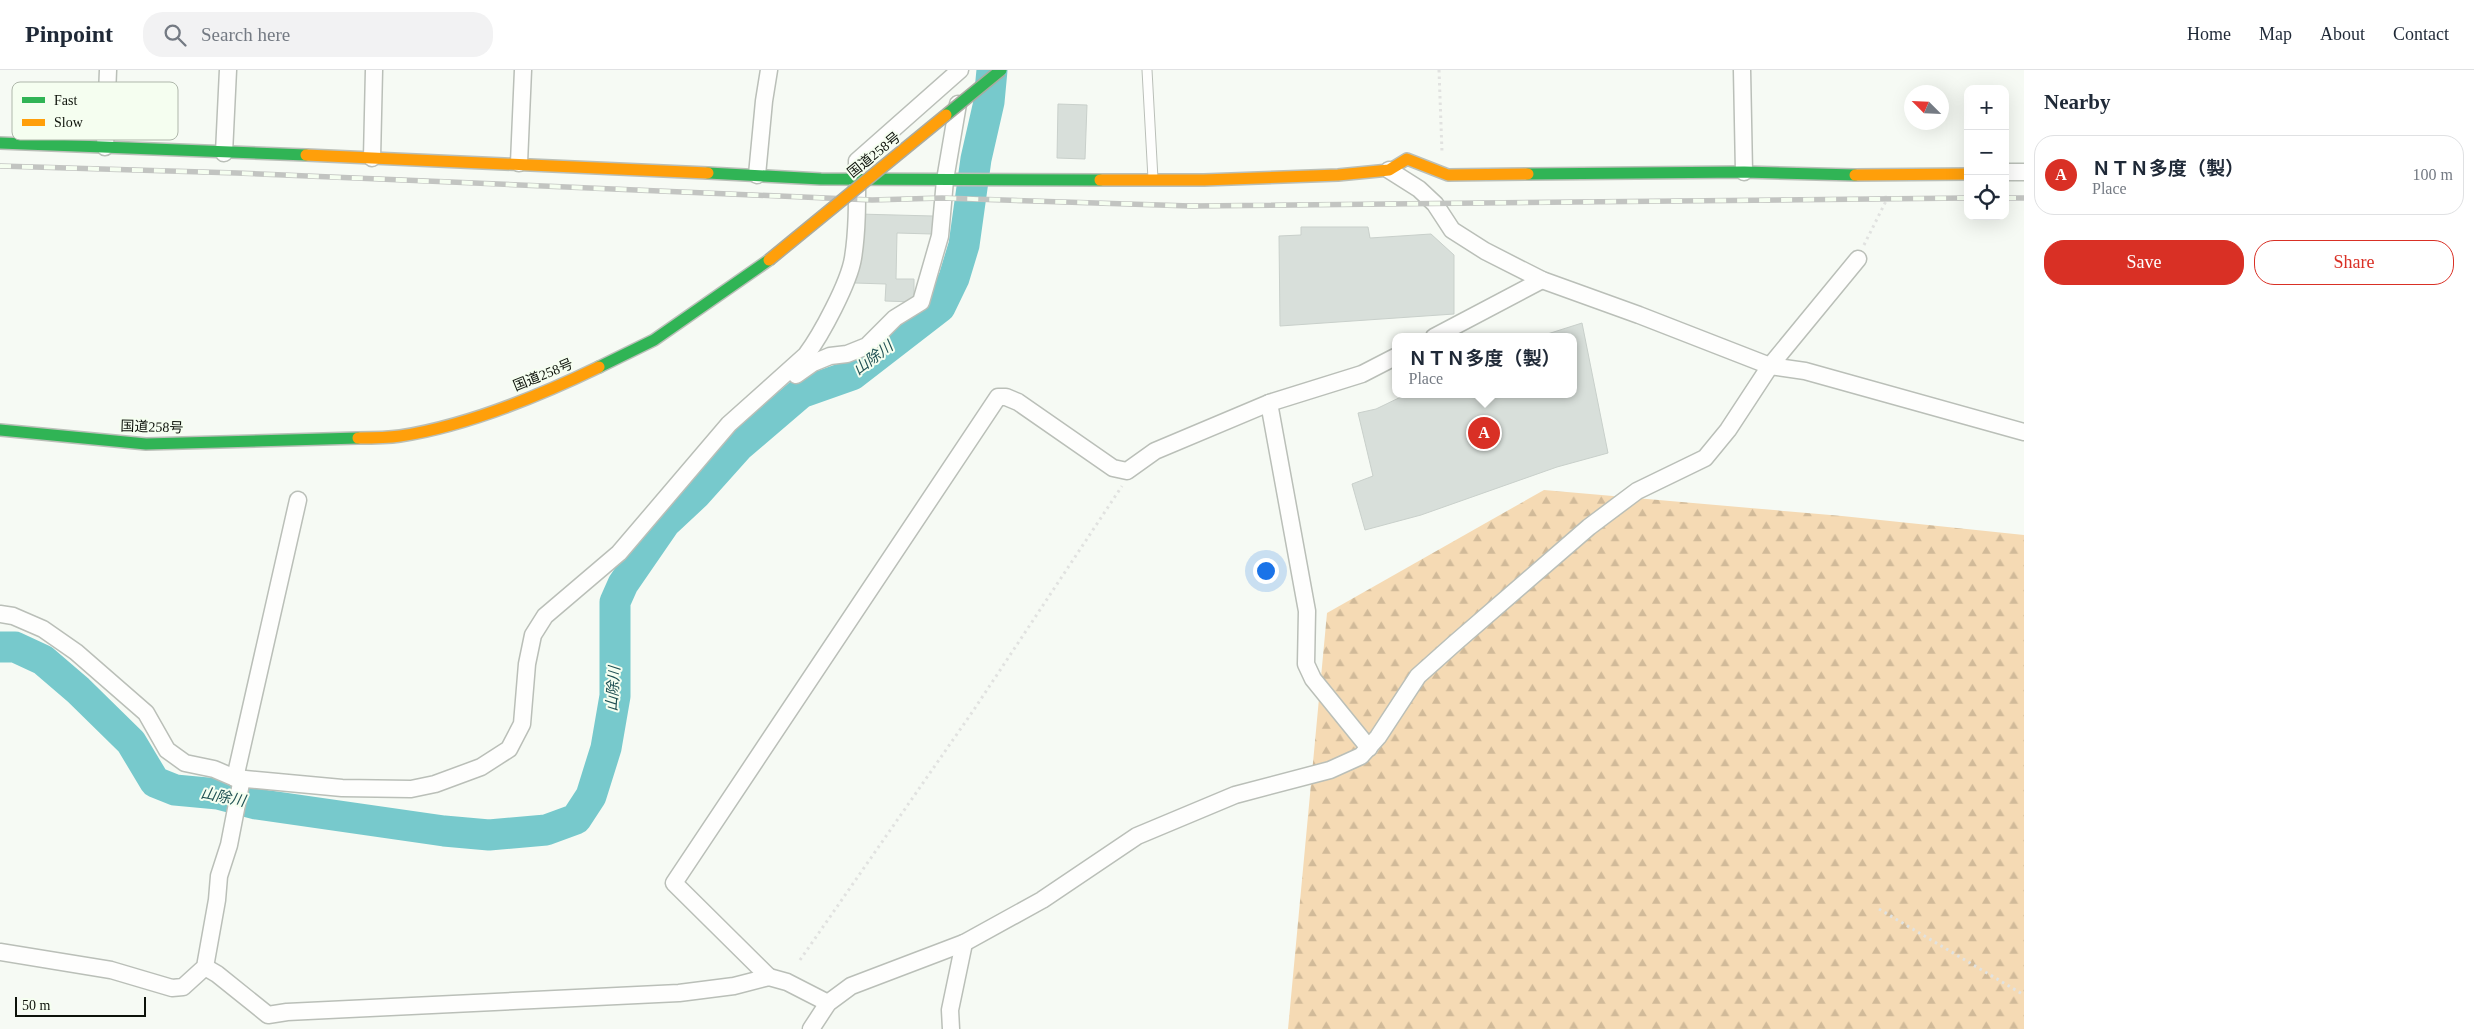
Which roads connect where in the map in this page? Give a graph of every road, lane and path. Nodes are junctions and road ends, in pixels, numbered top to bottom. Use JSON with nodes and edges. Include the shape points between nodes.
{"nodes":[{"id":1,"x":228,"y":70,"type":"edge"},
{"id":2,"x":374,"y":70,"type":"edge"},
{"id":3,"x":524,"y":70,"type":"edge"},
{"id":4,"x":769,"y":70,"type":"edge"},
{"id":5,"x":960,"y":70,"type":"edge"},
{"id":6,"x":964,"y":70,"type":"edge"},
{"id":7,"x":1001,"y":70,"type":"edge"},
{"id":8,"x":1147,"y":70,"type":"edge"},
{"id":9,"x":1439,"y":70,"type":"edge"},
{"id":10,"x":1742,"y":70,"type":"edge"},
{"id":11,"x":105,"y":140,"type":"edge"},
{"id":12,"x":0,"y":143,"type":"edge"},
{"id":13,"x":105,"y":147,"type":"junction"},
{"id":14,"x":224,"y":153,"type":"junction"},
{"id":15,"x":372,"y":158,"type":"junction"},
{"id":16,"x":520,"y":164,"type":"junction"},
{"id":17,"x":1389,"y":170,"type":"junction"},
{"id":18,"x":1440,"y":172,"type":"junction"},
{"id":19,"x":1744,"y":172,"type":"junction"},
{"id":20,"x":2009,"y":172,"type":"edge"},
{"id":21,"x":2024,"y":172,"type":"edge"},
{"id":22,"x":1964,"y":174,"type":"edge"},
{"id":23,"x":758,"y":175,"type":"junction"},
{"id":24,"x":1882,"y":176,"type":"junction"},
{"id":25,"x":857,"y":178,"type":"junction"},
{"id":26,"x":945,"y":180,"type":"junction"},
{"id":27,"x":1153,"y":180,"type":"junction"},
{"id":28,"x":1858,"y":259,"type":"joint"},
{"id":29,"x":1542,"y":280,"type":"junction"},
{"id":30,"x":1442,"y":333,"type":"edge"},
{"id":31,"x":1392,"y":359,"type":"edge"},
{"id":32,"x":1770,"y":366,"type":"junction"},
{"id":33,"x":766,"y":391,"type":"junction"},
{"id":34,"x":1269,"y":403,"type":"junction"},
{"id":35,"x":0,"y":430,"type":"edge"},
{"id":36,"x":2024,"y":432,"type":"edge"},
{"id":37,"x":1127,"y":471,"type":"junction"},
{"id":38,"x":298,"y":500,"type":"dead end"},
{"id":39,"x":0,"y":614,"type":"edge"},
{"id":40,"x":1369,"y":748,"type":"junction"},
{"id":41,"x":239,"y":778,"type":"junction"},
{"id":42,"x":1878,"y":909,"type":"dead end"},
{"id":43,"x":964,"y":943,"type":"junction"},
{"id":44,"x":0,"y":952,"type":"edge"},
{"id":45,"x":800,"y":960,"type":"dead end"},
{"id":46,"x":205,"y":967,"type":"junction"},
{"id":47,"x":769,"y":977,"type":"junction"},
{"id":48,"x":2024,"y":995,"type":"edge"},
{"id":49,"x":828,"y":1002,"type":"junction"},
{"id":50,"x":268,"y":1015,"type":"junction"},
{"id":51,"x":278,"y":1029,"type":"edge"},
{"id":52,"x":812,"y":1029,"type":"edge"},
{"id":53,"x":951,"y":1029,"type":"edge"}],
"edges":[{"from":1,"to":14,"type":"street"},
{"from":2,"to":15,"type":"street"},
{"from":3,"to":16,"type":"street"},
{"from":4,"to":23,"type":"street"},
{"from":5,"to":25,"type":"street","via":[[857,161]]},
{"from":6,"to":26,"type":"street"},
{"from":7,"to":35,"type":"main road","name":"国道258号","bridge":true,"via":[[769,260],[654,340],[570,381],[480,416],[400,436],[308,441],[146,444]]},
{"from":8,"to":27,"type":"lane"},
{"from":9,"to":18,"type":"path","via":[[1443,159]]},
{"from":10,"to":19,"type":"street"},
{"from":11,"to":13,"type":"street"},
{"from":12,"to":13,"type":"main road"},
{"from":13,"to":14,"type":"main road"},
{"from":14,"to":15,"type":"main road"},
{"from":15,"to":16,"type":"main road"},
{"from":16,"to":23,"type":"main road"},
{"from":17,"to":18,"type":"main road","via":[[1407,159]]},
{"from":17,"to":27,"type":"main road","via":[[1338,175]]},
{"from":17,"to":29,"type":"street","via":[[1419,189],[1435,204],[1452,230]]},
{"from":18,"to":19,"type":"main road","via":[[1448,175]]},
{"from":19,"to":24,"type":"main road"},
{"from":20,"to":21,"type":"street"},
{"from":22,"to":24,"type":"main road"},
{"from":23,"to":25,"type":"main road"},
{"from":24,"to":28,"type":"path","via":[[1886,201]]},
{"from":25,"to":26,"type":"main road"},
{"from":25,"to":33,"type":"street","via":[[853,259],[833,308],[806,355]]},
{"from":26,"to":27,"type":"main road"},
{"from":26,"to":33,"type":"street","via":[[940,236],[921,302],[895,318],[867,346],[813,363],[776,391]]},
{"from":28,"to":32,"type":"street"},
{"from":29,"to":30,"type":"street"},
{"from":29,"to":32,"type":"street"},
{"from":31,"to":34,"type":"street","via":[[1362,374]]},
{"from":32,"to":36,"type":"street","via":[[1805,372]]},
{"from":32,"to":40,"type":"street","via":[[1728,430],[1705,458],[1637,491],[1589,527],[1418,676]]},
{"from":33,"to":41,"type":"street","via":[[729,424],[619,553],[545,616],[533,635],[522,724],[509,749],[481,767],[411,789],[342,788]]},
{"from":34,"to":37,"type":"street","via":[[1155,451]]},
{"from":34,"to":40,"type":"street","via":[[1307,612],[1306,664],[1314,679]]},
{"from":37,"to":45,"type":"path","via":[[1101,521]]},
{"from":37,"to":47,"type":"street","via":[[1113,468],[1018,402],[998,397],[674,883]]},
{"from":38,"to":41,"type":"street"},
{"from":39,"to":41,"type":"street","via":[[43,629],[76,652],[146,713],[168,750],[185,763]]},
{"from":40,"to":43,"type":"street","via":[[1361,756],[1330,770],[1234,795],[1137,836],[1042,900]]},
{"from":41,"to":46,"type":"street","via":[[236,816],[218,876]]},
{"from":42,"to":48,"type":"path"},
{"from":43,"to":49,"type":"street","via":[[851,986]]},
{"from":43,"to":53,"type":"street","via":[[950,1010]]},
{"from":44,"to":46,"type":"street","via":[[111,970],[172,988],[182,987]]},
{"from":46,"to":50,"type":"street"},
{"from":47,"to":49,"type":"street"},
{"from":47,"to":50,"type":"street","via":[[734,986],[679,993]]},
{"from":49,"to":52,"type":"street"},
{"from":50,"to":51,"type":"street"}]}
